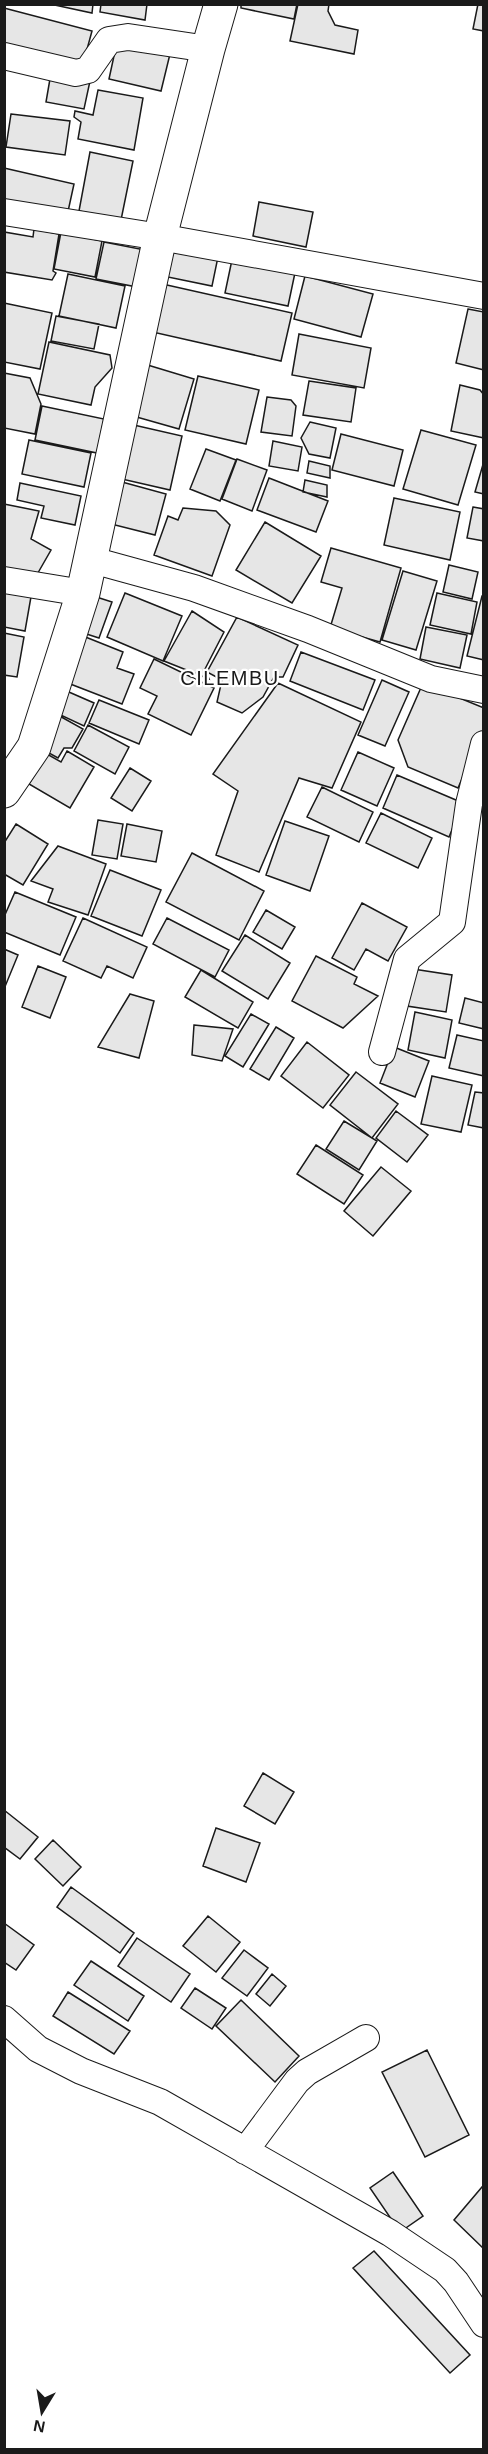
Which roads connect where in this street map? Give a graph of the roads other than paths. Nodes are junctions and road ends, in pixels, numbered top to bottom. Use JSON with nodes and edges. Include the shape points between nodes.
{"nodes":[{"id":1,"x":221,"y":4,"type":"edge"},
{"id":2,"x":208,"y":49,"type":"junction"},
{"id":3,"x":4,"y":56,"type":"edge"},
{"id":4,"x":4,"y":212,"type":"edge"},
{"id":5,"x":160,"y":237,"type":"junction"},
{"id":6,"x":483,"y":296,"type":"edge"},
{"id":7,"x":92,"y":560,"type":"junction"},
{"id":8,"x":4,"y":580,"type":"edge"},
{"id":9,"x":83,"y":593,"type":"junction"},
{"id":10,"x":483,"y":690,"type":"edge"},
{"id":11,"x":483,"y":744,"type":"edge"},
{"id":12,"x":4,"y":791,"type":"edge"},
{"id":13,"x":382,"y":1052,"type":"dead end"},
{"id":14,"x":4,"y":2019,"type":"edge"},
{"id":15,"x":366,"y":2038,"type":"dead end"},
{"id":16,"x":245,"y":2151,"type":"junction"},
{"id":17,"x":483,"y":2324,"type":"edge"}],
"edges":[{"from":1,"to":2,"type":"street"},
{"from":2,"to":3,"type":"street","via":[[115,38],[109,40],[88,70],[76,73]]},
{"from":2,"to":5,"type":"street"},
{"from":4,"to":5,"type":"street"},
{"from":5,"to":6,"type":"street"},
{"from":5,"to":7,"type":"street"},
{"from":7,"to":9,"type":"street"},
{"from":7,"to":10,"type":"street","via":[[194,588],[431,679]]},
{"from":8,"to":9,"type":"street"},
{"from":9,"to":12,"type":"street","via":[[34,747]]},
{"from":11,"to":13,"type":"street","via":[[469,804],[453,922],[407,959]]},
{"from":14,"to":16,"type":"street","via":[[38,2049],[81,2071],[160,2102]]},
{"from":15,"to":16,"type":"street","via":[[297,2081]]},
{"from":16,"to":17,"type":"street","via":[[432,2259],[456,2282]]}]}
